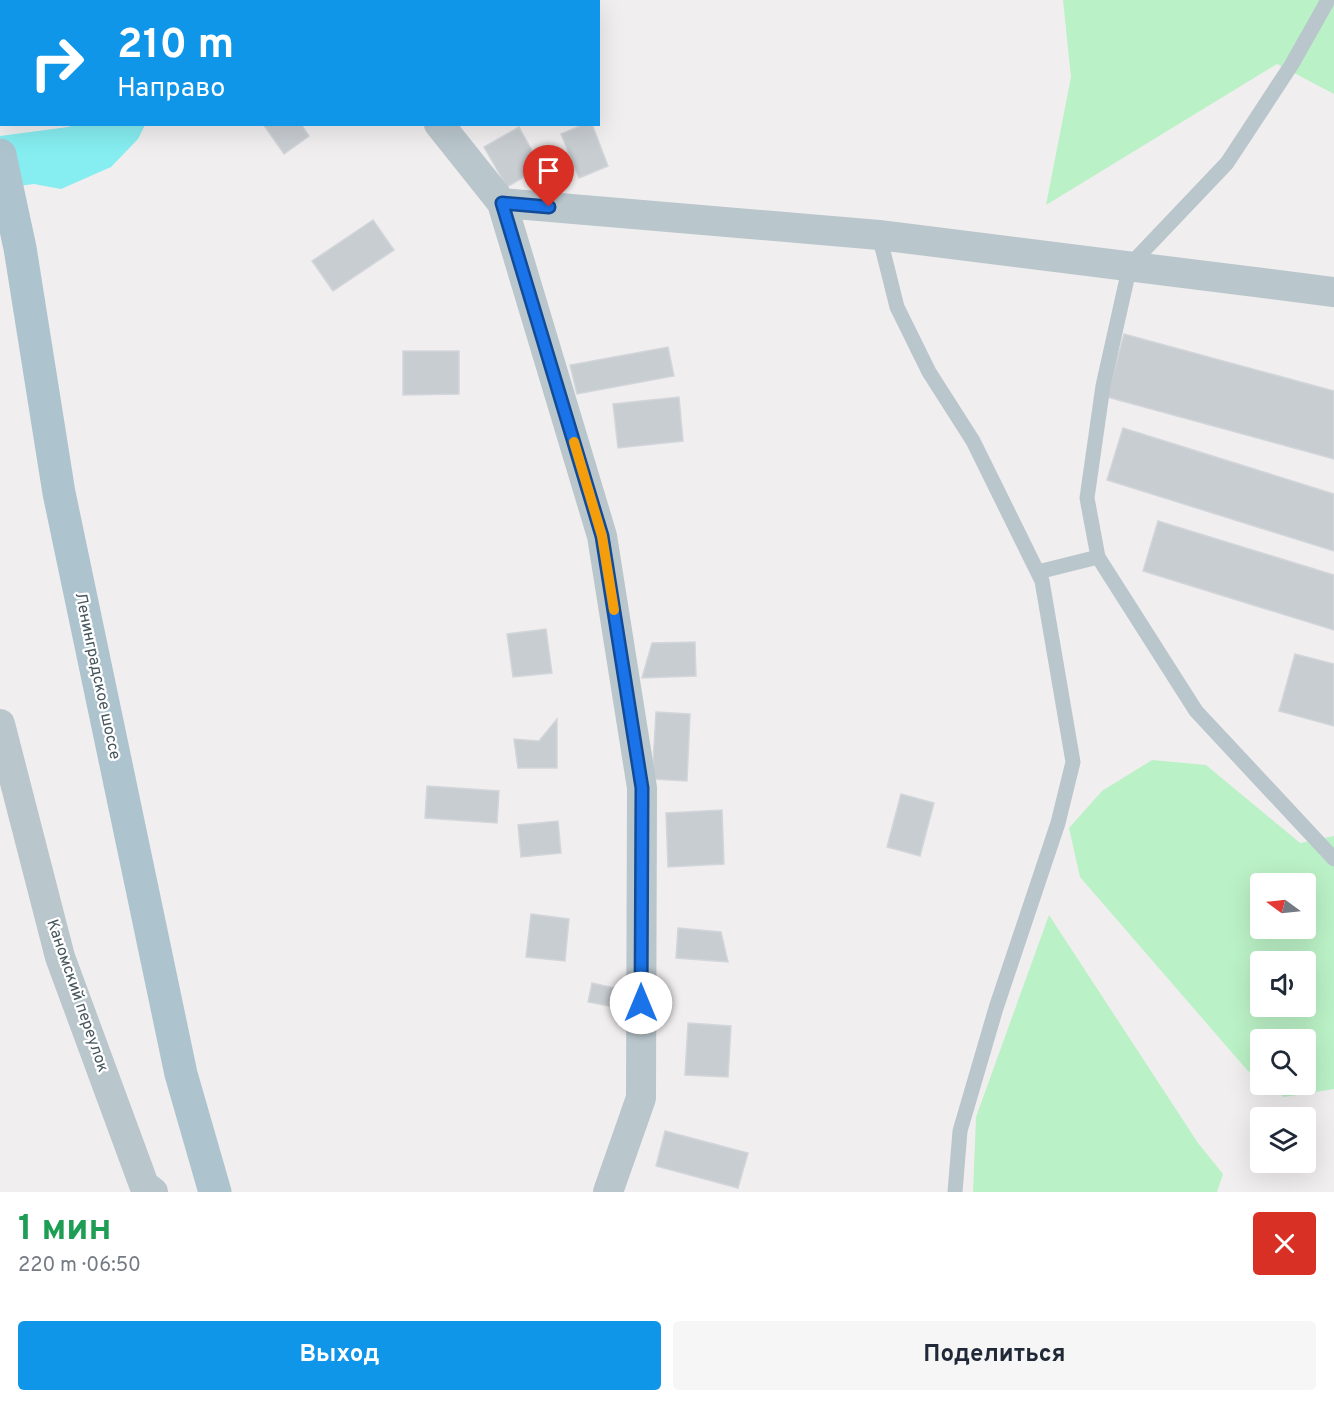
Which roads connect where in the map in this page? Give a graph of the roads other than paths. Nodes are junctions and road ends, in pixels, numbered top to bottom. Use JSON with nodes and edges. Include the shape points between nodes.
{"nodes":[{"id":1,"x":1328,"y":0,"type":"edge"},
{"id":2,"x":441,"y":126,"type":"edge"},
{"id":3,"x":0,"y":155,"type":"edge"},
{"id":4,"x":502,"y":203,"type":"junction"},
{"id":5,"x":879,"y":235,"type":"junction"},
{"id":6,"x":1131,"y":265,"type":"junction"},
{"id":7,"x":1334,"y":292,"type":"edge"},
{"id":8,"x":1098,"y":557,"type":"junction"},
{"id":9,"x":1038,"y":572,"type":"junction"},
{"id":10,"x":0,"y":724,"type":"edge"},
{"id":11,"x":1334,"y":859,"type":"edge"},
{"id":12,"x":153,"y":1192,"type":"edge"},
{"id":13,"x":215,"y":1192,"type":"edge"},
{"id":14,"x":608,"y":1192,"type":"edge"},
{"id":15,"x":955,"y":1192,"type":"edge"}],
"edges":[{"from":1,"to":6,"type":"lane","via":[[1292,64],[1227,163]]},
{"from":2,"to":4,"type":"street"},
{"from":3,"to":13,"type":"main road","name":"Ленинградское шоссе","via":[[20,248],[64,517],[181,1074]]},
{"from":4,"to":5,"type":"street"},
{"from":4,"to":14,"type":"street","via":[[602,536],[642,788],[641,1098]]},
{"from":5,"to":6,"type":"street"},
{"from":5,"to":9,"type":"lane","via":[[897,307],[929,372],[973,441]]},
{"from":6,"to":7,"type":"street"},
{"from":6,"to":8,"type":"lane","via":[[1103,387],[1087,498]]},
{"from":8,"to":9,"type":"lane"},
{"from":8,"to":11,"type":"lane","via":[[1196,711]]},
{"from":9,"to":15,"type":"lane","via":[[1073,762],[1058,822],[960,1131]]},
{"from":10,"to":12,"type":"street","name":"Каномский переулок","via":[[60,957],[144,1185]]}]}
